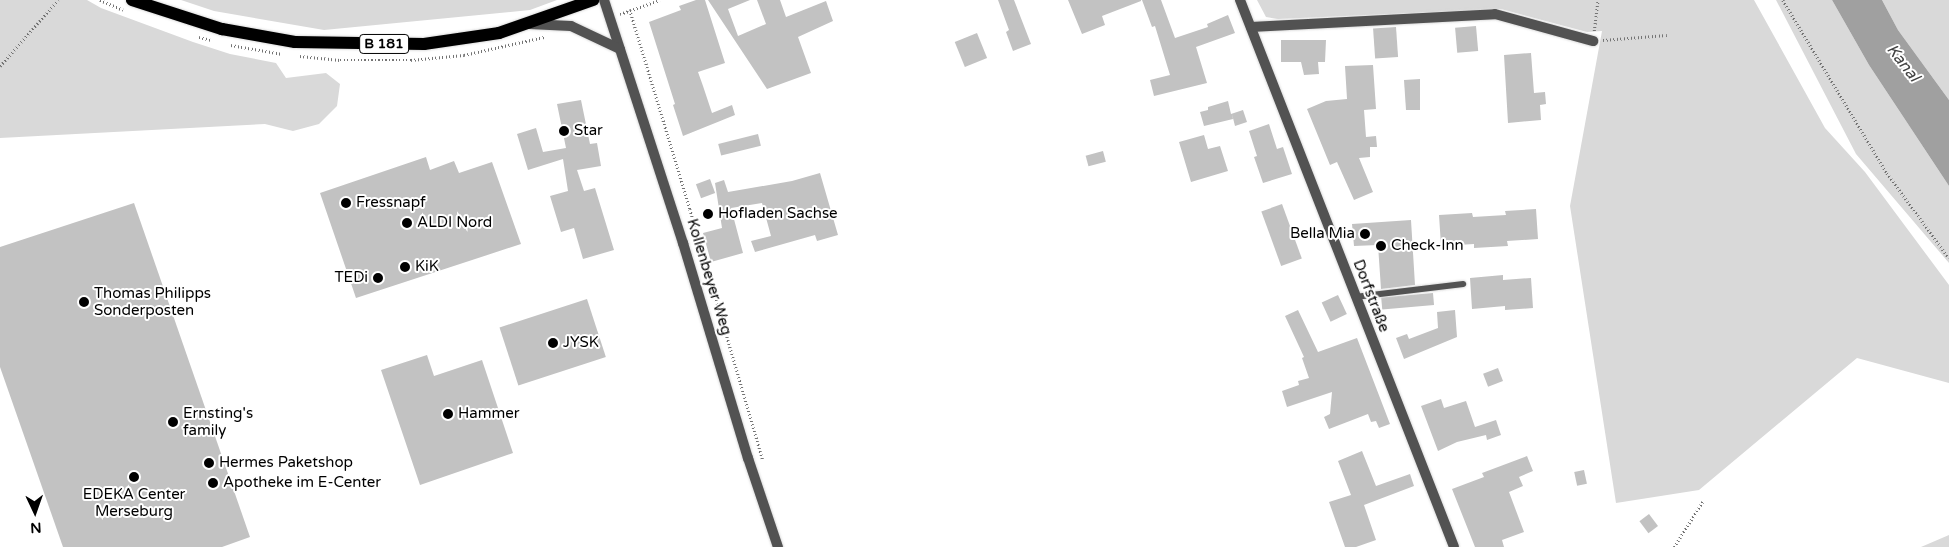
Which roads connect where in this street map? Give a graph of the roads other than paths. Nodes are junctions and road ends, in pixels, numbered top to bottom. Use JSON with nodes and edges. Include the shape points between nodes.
{"nodes":[{"id":1,"x":132,"y":0,"type":"edge"},
{"id":2,"x":593,"y":0,"type":"edge"},
{"id":3,"x":604,"y":0,"type":"edge"},
{"id":4,"x":1240,"y":0,"type":"edge"},
{"id":5,"x":526,"y":24,"type":"junction"},
{"id":6,"x":1251,"y":27,"type":"junction"},
{"id":7,"x":1593,"y":41,"type":"road end"},
{"id":8,"x":620,"y":49,"type":"junction"},
{"id":9,"x":1463,"y":284,"type":"dead end"},
{"id":10,"x":1355,"y":297,"type":"junction"},
{"id":11,"x":778,"y":547,"type":"edge"},
{"id":12,"x":1454,"y":547,"type":"edge"}],
"edges":[{"from":1,"to":5,"type":"main road","number":"B 181","via":[[222,29],[295,42],[424,44],[473,38]]},
{"from":2,"to":5,"type":"main road","number":"B 181"},
{"from":3,"to":8,"type":"street","name":"Kollenbeyer Weg"},
{"from":4,"to":6,"type":"street","name":"Dorfstraße"},
{"from":5,"to":8,"type":"street","via":[[571,26]]},
{"from":6,"to":7,"type":"street","via":[[1495,14]]},
{"from":6,"to":10,"type":"street","name":"Dorfstraße"},
{"from":8,"to":11,"type":"street","name":"Kollenbeyer Weg"},
{"from":9,"to":10,"type":"lane"},
{"from":10,"to":12,"type":"street","name":"Dorfstraße"}]}
